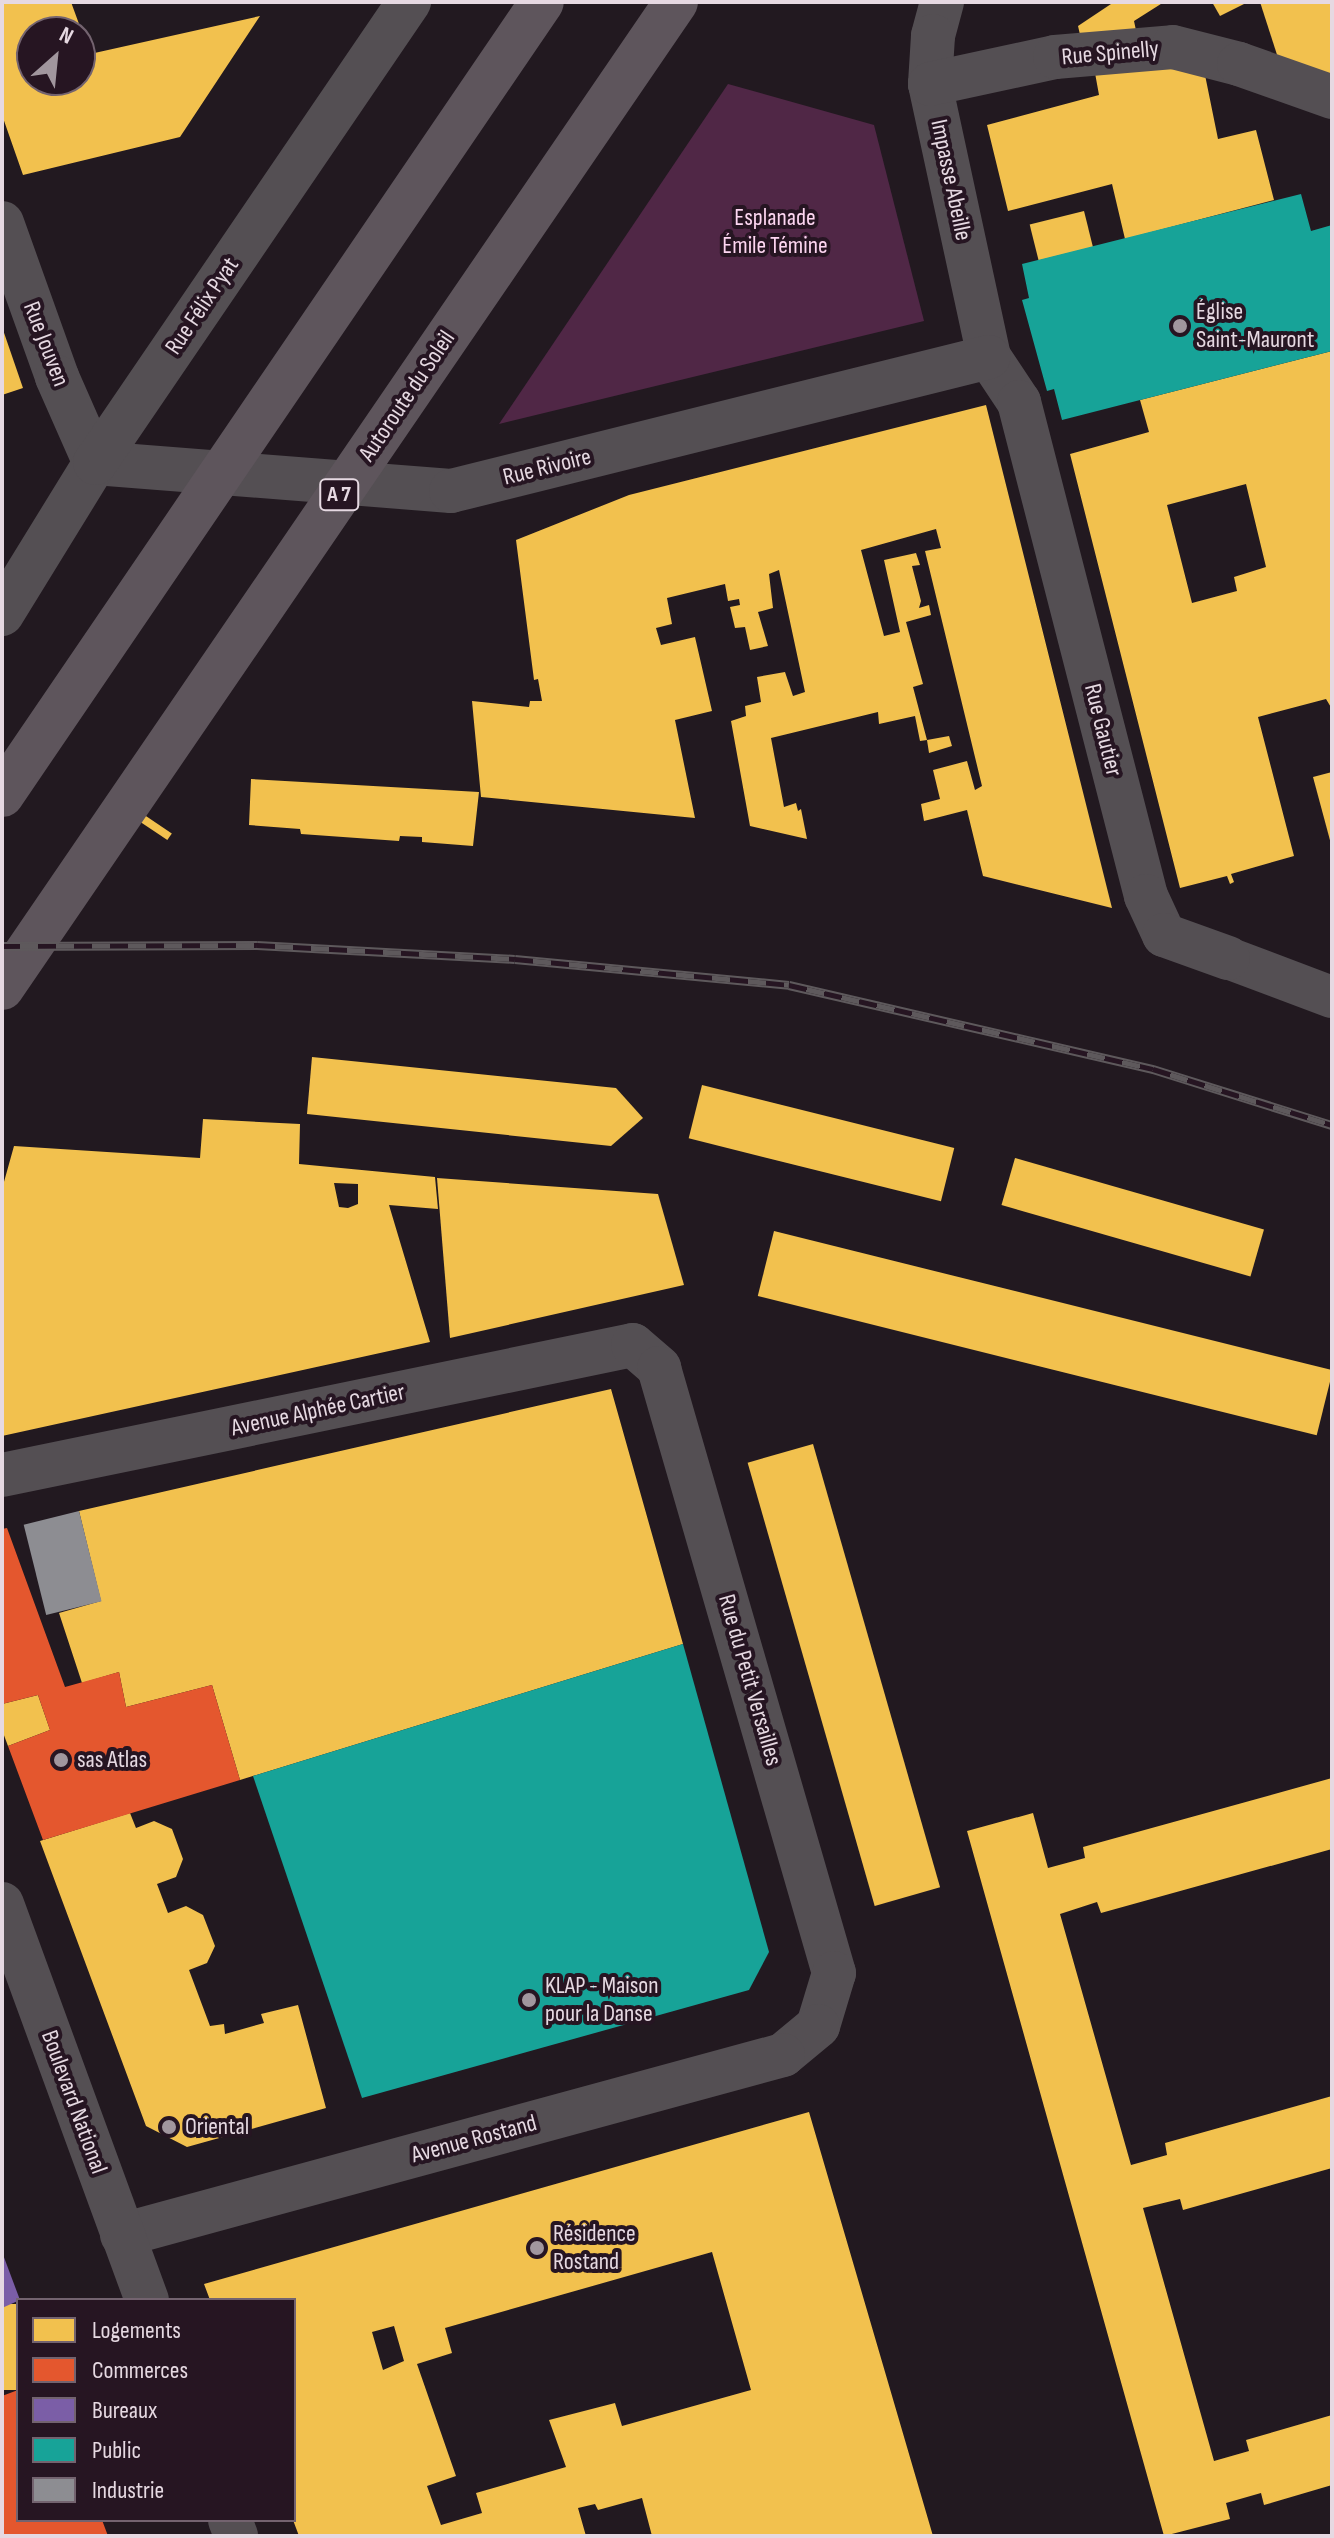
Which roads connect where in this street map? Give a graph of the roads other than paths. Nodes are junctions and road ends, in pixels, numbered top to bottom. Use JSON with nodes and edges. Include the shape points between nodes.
{"nodes":[{"id":1,"x":409,"y":2,"type":"edge"},
{"id":2,"x":542,"y":2,"type":"edge"},
{"id":3,"x":676,"y":2,"type":"edge"},
{"id":4,"x":942,"y":2,"type":"edge"},
{"id":5,"x":930,"y":84,"type":"junction"},
{"id":6,"x":1332,"y":97,"type":"edge"},
{"id":7,"x":2,"y":223,"type":"edge"},
{"id":8,"x":989,"y":357,"type":"junction"},
{"id":9,"x":95,"y":463,"type":"junction"},
{"id":10,"x":2,"y":614,"type":"edge"},
{"id":11,"x":2,"y":795,"type":"edge"},
{"id":12,"x":1228,"y":958,"type":"joint"},
{"id":13,"x":2,"y":988,"type":"edge"},
{"id":14,"x":1332,"y":997,"type":"edge"},
{"id":15,"x":633,"y":1345,"type":"joint"},
{"id":16,"x":2,"y":1475,"type":"edge"},
{"id":17,"x":2,"y":1904,"type":"edge"},
{"id":18,"x":818,"y":2026,"type":"joint"},
{"id":19,"x":122,"y":2235,"type":"junction"},
{"id":20,"x":146,"y":2298,"type":"edge"}],
"edges":[{"from":1,"to":9,"type":"street","name":"Rue Félix Pyat"},
{"from":2,"to":11,"type":"highway"},
{"from":3,"to":13,"type":"highway","name":"Autoroute du Soleil","number":"A 7"},
{"from":4,"to":5,"type":"street","name":"Impasse Abeille"},
{"from":5,"to":6,"type":"street","name":"Rue Spinelly","via":[[1055,57],[1173,47]]},
{"from":5,"to":8,"type":"street","name":"Impasse Abeille"},
{"from":7,"to":9,"type":"street","name":"Rue Jouven","via":[[57,377]]},
{"from":8,"to":9,"type":"street","name":"Rue Rivoire","via":[[451,491]]},
{"from":8,"to":12,"type":"street","name":"Rue Gautier","via":[[1019,402],[1146,896],[1164,935]]},
{"from":9,"to":10,"type":"street","name":"Rue Félix Pyat"},
{"from":12,"to":14,"type":"street","name":"Rue Gautier"},
{"from":15,"to":16,"type":"street","name":"Avenue Alphée Cartier"},
{"from":15,"to":18,"type":"street","name":"Rue du Petit Versailles","via":[[659,1368],[834,1973]]},
{"from":17,"to":19,"type":"street","name":"Boulevard National"},
{"from":18,"to":19,"type":"street","name":"Avenue Rostand","via":[[783,2055]]},
{"from":19,"to":20,"type":"street","name":"Boulevard National"}]}
